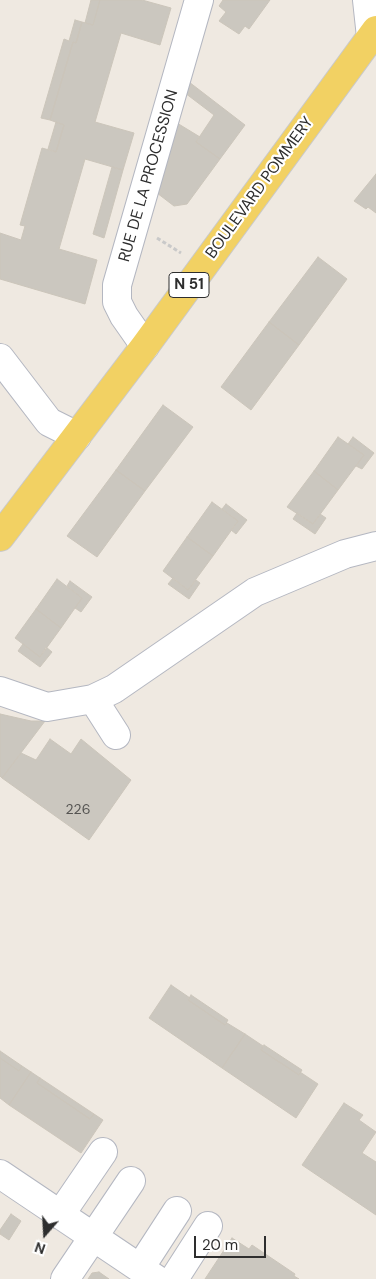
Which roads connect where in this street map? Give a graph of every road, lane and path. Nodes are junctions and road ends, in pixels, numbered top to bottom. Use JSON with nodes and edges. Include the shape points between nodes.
{"nodes":[{"id":1,"x":199,"y":0,"type":"edge"},
{"id":2,"x":366,"y":0,"type":"edge"},
{"id":3,"x":374,"y":34,"type":"edge"},
{"id":4,"x":145,"y":346,"type":"junction"},
{"id":5,"x":0,"y":358,"type":"edge"},
{"id":6,"x":77,"y":436,"type":"junction"},
{"id":7,"x":0,"y":537,"type":"edge"},
{"id":8,"x":376,"y":546,"type":"edge"},
{"id":9,"x":0,"y":691,"type":"edge"},
{"id":10,"x":93,"y":699,"type":"junction"},
{"id":11,"x":116,"y":735,"type":"dead end"},
{"id":12,"x":103,"y":1152,"type":"dead end"},
{"id":13,"x":0,"y":1174,"type":"edge"},
{"id":14,"x":131,"y":1180,"type":"dead end"},
{"id":15,"x":177,"y":1211,"type":"dead end"},
{"id":16,"x":60,"y":1215,"type":"junction"},
{"id":17,"x":208,"y":1226,"type":"dead end"},
{"id":18,"x":93,"y":1237,"type":"junction"},
{"id":19,"x":148,"y":1274,"type":"edge"},
{"id":20,"x":65,"y":1279,"type":"edge"},
{"id":21,"x":174,"y":1279,"type":"edge"}],
"edges":[{"from":1,"to":4,"type":"street","name":"RUE DE LA PROCESSION","via":[[117,285],[117,302]]},
{"from":2,"to":3,"type":"street"},
{"from":3,"to":4,"type":"main road","name":"BOULEVARD POMMERY","number":"N 51"},
{"from":4,"to":6,"type":"main road","name":"BOULEVARD POMMERY","number":"N 51"},
{"from":5,"to":6,"type":"street","via":[[49,422]]},
{"from":6,"to":7,"type":"main road","name":"BOULEVARD POMMERY","number":"N 51"},
{"from":8,"to":10,"type":"street","via":[[345,554],[256,592],[114,689]]},
{"from":9,"to":10,"type":"street","via":[[47,707]]},
{"from":10,"to":11,"type":"street"},
{"from":12,"to":16,"type":"street"},
{"from":13,"to":16,"type":"street"},
{"from":14,"to":18,"type":"street"},
{"from":15,"to":19,"type":"street"},
{"from":16,"to":18,"type":"street"},
{"from":17,"to":21,"type":"street"},
{"from":18,"to":19,"type":"street"},
{"from":18,"to":20,"type":"street"}]}
